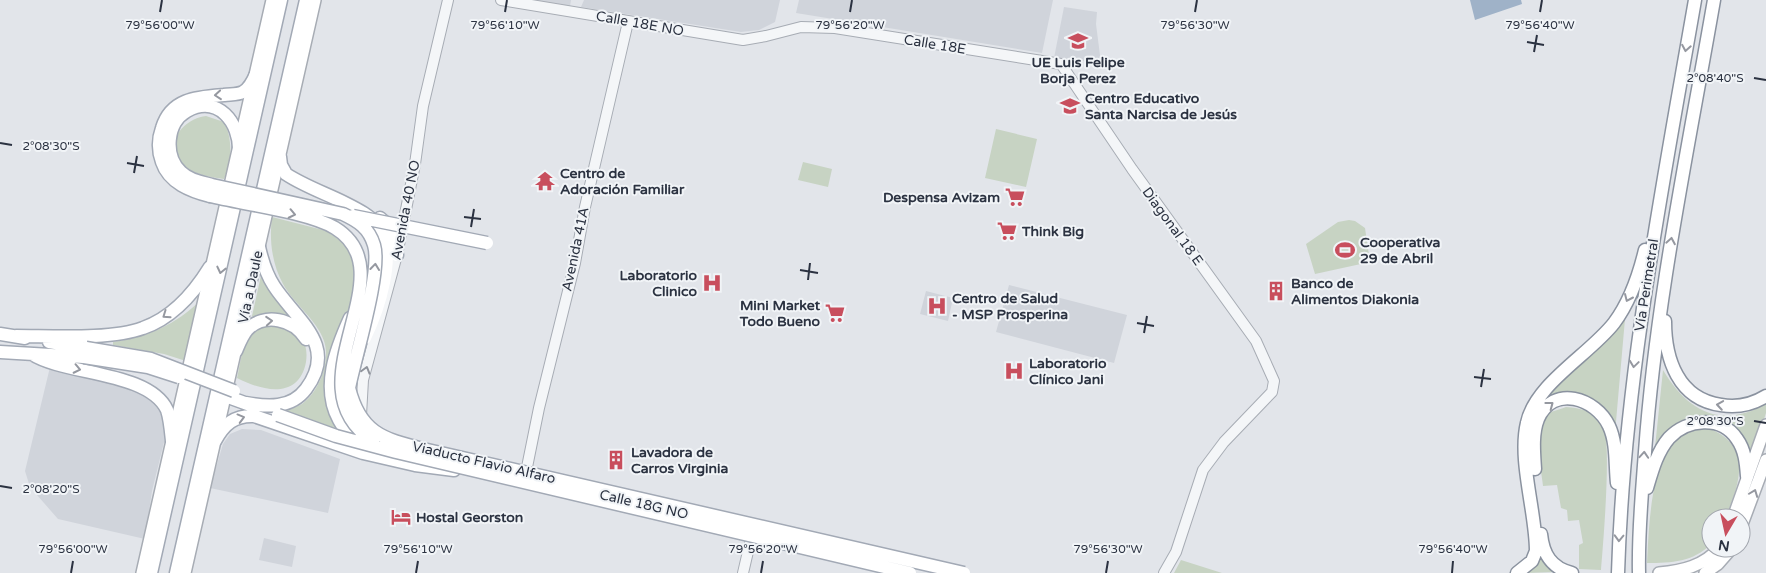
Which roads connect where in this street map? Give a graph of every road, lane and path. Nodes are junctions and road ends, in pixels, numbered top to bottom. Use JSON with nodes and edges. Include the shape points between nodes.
{"nodes":[{"id":1,"x":272,"y":0,"type":"edge"},
{"id":2,"x":281,"y":0,"type":"edge"},
{"id":3,"x":306,"y":0,"type":"edge"},
{"id":4,"x":315,"y":0,"type":"edge"},
{"id":5,"x":448,"y":0,"type":"edge"},
{"id":6,"x":501,"y":0,"type":"edge"},
{"id":7,"x":575,"y":0,"type":"edge"},
{"id":8,"x":1695,"y":0,"type":"edge"},
{"id":9,"x":1714,"y":0,"type":"edge"},
{"id":10,"x":572,"y":11,"type":"junction"},
{"id":11,"x":628,"y":22,"type":"junction"},
{"id":12,"x":779,"y":32,"type":"joint"},
{"id":13,"x":1061,"y":64,"type":"joint"},
{"id":14,"x":256,"y":74,"type":"junction"},
{"id":15,"x":239,"y":152,"type":"junction"},
{"id":16,"x":280,"y":157,"type":"junction"},
{"id":17,"x":1663,"y":185,"type":"junction"},
{"id":18,"x":211,"y":191,"type":"junction"},
{"id":19,"x":344,"y":209,"type":"junction"},
{"id":20,"x":371,"y":213,"type":"junction"},
{"id":21,"x":404,"y":220,"type":"junction"},
{"id":22,"x":259,"y":246,"type":"junction"},
{"id":23,"x":397,"y":255,"type":"junction"},
{"id":24,"x":210,"y":267,"type":"junction"},
{"id":25,"x":1666,"y":269,"type":"junction"},
{"id":26,"x":357,"y":302,"type":"junction"},
{"id":27,"x":0,"y":334,"type":"edge"},
{"id":28,"x":16,"y":336,"type":"junction"},
{"id":29,"x":236,"y":351,"type":"junction"},
{"id":30,"x":0,"y":352,"type":"edge"},
{"id":31,"x":85,"y":352,"type":"junction"},
{"id":32,"x":32,"y":354,"type":"junction"},
{"id":33,"x":356,"y":355,"type":"junction"},
{"id":34,"x":233,"y":394,"type":"junction"},
{"id":35,"x":1766,"y":396,"type":"edge"},
{"id":36,"x":246,"y":403,"type":"junction"},
{"id":37,"x":362,"y":418,"type":"joint"},
{"id":38,"x":277,"y":419,"type":"junction"},
{"id":39,"x":1766,"y":425,"type":"edge"},
{"id":40,"x":172,"y":441,"type":"junction"},
{"id":41,"x":215,"y":441,"type":"junction"},
{"id":42,"x":396,"y":449,"type":"junction"},
{"id":43,"x":1766,"y":460,"type":"edge"},
{"id":44,"x":473,"y":471,"type":"junction"},
{"id":45,"x":1748,"y":476,"type":"junction"},
{"id":46,"x":525,"y":477,"type":"junction"},
{"id":47,"x":1620,"y":503,"type":"junction"},
{"id":48,"x":1737,"y":508,"type":"edge"},
{"id":49,"x":1748,"y":508,"type":"edge"},
{"id":50,"x":1638,"y":527,"type":"junction"},
{"id":51,"x":752,"y":530,"type":"junction"},
{"id":52,"x":148,"y":550,"type":"junction"},
{"id":53,"x":1709,"y":558,"type":"edge"},
{"id":54,"x":1723,"y":558,"type":"edge"},
{"id":55,"x":142,"y":573,"type":"edge"},
{"id":56,"x":151,"y":573,"type":"edge"},
{"id":57,"x":176,"y":573,"type":"edge"},
{"id":58,"x":185,"y":573,"type":"edge"},
{"id":59,"x":743,"y":573,"type":"edge"},
{"id":60,"x":910,"y":573,"type":"edge"},
{"id":61,"x":937,"y":573,"type":"edge"},
{"id":62,"x":964,"y":573,"type":"edge"},
{"id":63,"x":1164,"y":573,"type":"edge"},
{"id":64,"x":1517,"y":573,"type":"edge"},
{"id":65,"x":1572,"y":573,"type":"edge"},
{"id":66,"x":1618,"y":573,"type":"edge"},
{"id":67,"x":1639,"y":573,"type":"edge"},
{"id":68,"x":1659,"y":573,"type":"edge"},
{"id":69,"x":1705,"y":573,"type":"edge"}],
"edges":[{"from":1,"to":14,"type":"main road"},
{"from":2,"to":56,"type":"main road","one_way":true},
{"from":3,"to":57,"type":"main road","name":"Vía a Daule"},
{"from":4,"to":16,"type":"main road","name":"Vía a Daule"},
{"from":5,"to":21,"type":"street","name":"Avenida 40 NO","via":[[423,106]]},
{"from":6,"to":10,"type":"street","name":"Calle 18E NO"},
{"from":7,"to":10,"type":"street"},
{"from":8,"to":17,"type":"main road","name":"Vía Perimetral","one_way":true},
{"from":25,"to":9,"type":"main road","name":"Vía Perimetral","one_way":true},
{"from":10,"to":11,"type":"street","name":"Calle 18E NO"},
{"from":11,"to":12,"type":"street","name":"Calle 18E NO","via":[[743,40]]},
{"from":11,"to":46,"type":"street","name":"Avenida 41A","via":[[584,207],[575,263],[538,408]]},
{"from":12,"to":13,"type":"street","name":"Calle 18E","via":[[801,27],[835,28]]},
{"from":13,"to":63,"type":"street","name":"Diagonal 18 E","via":[[1256,341],[1274,381],[1272,392],[1202,470],[1176,552]]},
{"from":14,"to":15,"type":"main road"},
{"from":14,"to":18,"type":"main road","one_way":true,"via":[[243,92],[186,100],[172,110],[163,124],[160,153],[168,173],[184,187]]},
{"from":15,"to":18,"type":"main road","via":[[235,126],[226,114],[218,110],[194,109],[180,116],[169,143],[176,167]]},
{"from":15,"to":24,"type":"main road"},
{"from":16,"to":19,"type":"main road","via":[[286,174]]},
{"from":16,"to":22,"type":"main road","name":"Vía a Daule"},
{"from":17,"to":47,"type":"main road","name":"Vía Perimetral","one_way":true,"via":[[1630,392]]},
{"from":17,"to":64,"type":"main road","one_way":true,"via":[[1637,277],[1617,319],[1544,393],[1528,417],[1525,448],[1536,551],[1532,561]]},
{"from":18,"to":19,"type":"main road","name":"Viaducto Flavio Alfaro","bridge":true},
{"from":18,"to":26,"type":"main road","one_way":true,"bridge":true,"via":[[309,218],[337,230],[350,242],[357,255],[361,280]]},
{"from":19,"to":20,"type":"main road"},
{"from":19,"to":21,"type":"main road","bridge":true,"via":[[489,243],[470,234]]},
{"from":33,"to":19,"type":"main road","name":"Viaducto Flavio Alfaro","one_way":true,"bridge":true,"via":[[376,256],[371,236]]},
{"from":19,"to":33,"type":"main road","bridge":true,"via":[[364,213],[379,227],[386,241],[386,270],[370,326]]},
{"from":20,"to":21,"type":"main road"},
{"from":20,"to":23,"type":"main road","via":[[390,226]]},
{"from":21,"to":23,"type":"street","name":"Avenida 40 NO"},
{"from":22,"to":29,"type":"main road","name":"Vía a Daule"},
{"from":22,"to":36,"type":"main road","via":[[272,284],[311,332],[318,360],[313,378],[295,399],[269,407]]},
{"from":37,"to":23,"type":"street","name":"Avenida 40 NO","one_way":true,"via":[[363,380]]},
{"from":24,"to":28,"type":"main road","one_way":true,"via":[[184,302],[142,329],[105,334]]},
{"from":24,"to":40,"type":"main road"},
{"from":35,"to":25,"type":"main road","one_way":true,"via":[[1750,404],[1724,406],[1698,399],[1684,387],[1671,364],[1665,336]]},
{"from":50,"to":25,"type":"main road","name":"Vía Perimetral","one_way":true,"via":[[1650,392]]},
{"from":26,"to":42,"type":"main road","bridge":true,"via":[[340,377],[342,399],[357,428],[378,445]]},
{"from":26,"to":42,"type":"main road","bridge":true,"via":[[341,339],[331,379],[332,398],[342,425],[353,436]]},
{"from":27,"to":28,"type":"main road"},
{"from":28,"to":31,"type":"main road"},
{"from":29,"to":34,"type":"main road","one_way":true,"via":[[247,330],[260,322],[273,320],[292,324],[300,330],[308,343],[310,360],[296,389],[282,397]]},
{"from":29,"to":41,"type":"main road","name":"Vía a Daule"},
{"from":30,"to":32,"type":"main road"},
{"from":31,"to":32,"type":"main road"},
{"from":31,"to":34,"type":"main road","bridge":true,"via":[[151,358]]},
{"from":32,"to":40,"type":"main road","one_way":true,"via":[[49,363],[116,378],[147,391],[167,412]]},
{"from":33,"to":62,"type":"main road","name":"Viaducto Flavio Alfaro","bridge":true,"via":[[349,388],[353,405],[370,429],[394,442]]},
{"from":34,"to":36,"type":"main road","name":"Viaducto Flavio Alfaro"},
{"from":36,"to":38,"type":"main road","name":"Viaducto Flavio Alfaro"},
{"from":37,"to":42,"type":"street","name":"Calle 18G NO","via":[[367,430]]},
{"from":41,"to":38,"type":"main road","one_way":true,"via":[[226,424],[241,417]]},
{"from":38,"to":42,"type":"main road","name":"Viaducto Flavio Alfaro","bridge":true},
{"from":38,"to":44,"type":"main road","bridge":true,"via":[[363,453],[415,465]]},
{"from":39,"to":45,"type":"main road"},
{"from":40,"to":52,"type":"main road"},
{"from":41,"to":58,"type":"main road","name":"Vía a Daule"},
{"from":42,"to":44,"type":"main road","name":"Viaducto Flavio Alfaro","bridge":true},
{"from":42,"to":46,"type":"street","name":"Calle 18G NO"},
{"from":49,"to":43,"type":"main road","one_way":true},
{"from":44,"to":60,"type":"main road","name":"Viaducto Flavio Alfaro","bridge":true},
{"from":45,"to":48,"type":"main road"},
{"from":45,"to":50,"type":"main road","via":[[1743,450],[1732,432],[1713,423],[1687,426],[1669,438],[1658,458],[1646,488]]},
{"from":46,"to":51,"type":"street","name":"Calle 18G NO"},
{"from":65,"to":47,"type":"main road","one_way":true,"via":[[1553,566],[1542,539],[1534,462],[1535,437],[1538,418],[1548,405],[1562,399],[1579,399],[1595,407],[1602,415],[1612,435]]},
{"from":47,"to":66,"type":"main road","name":"Vía Perimetral","one_way":true},
{"from":50,"to":67,"type":"main road","name":"Vía Perimetral"},
{"from":51,"to":59,"type":"street"},
{"from":51,"to":61,"type":"street","name":"Calle 18G NO"},
{"from":52,"to":55,"type":"main road"},
{"from":52,"to":56,"type":"main road"},
{"from":53,"to":68,"type":"main road","via":[[1697,565]]},
{"from":54,"to":69,"type":"main road"}]}
